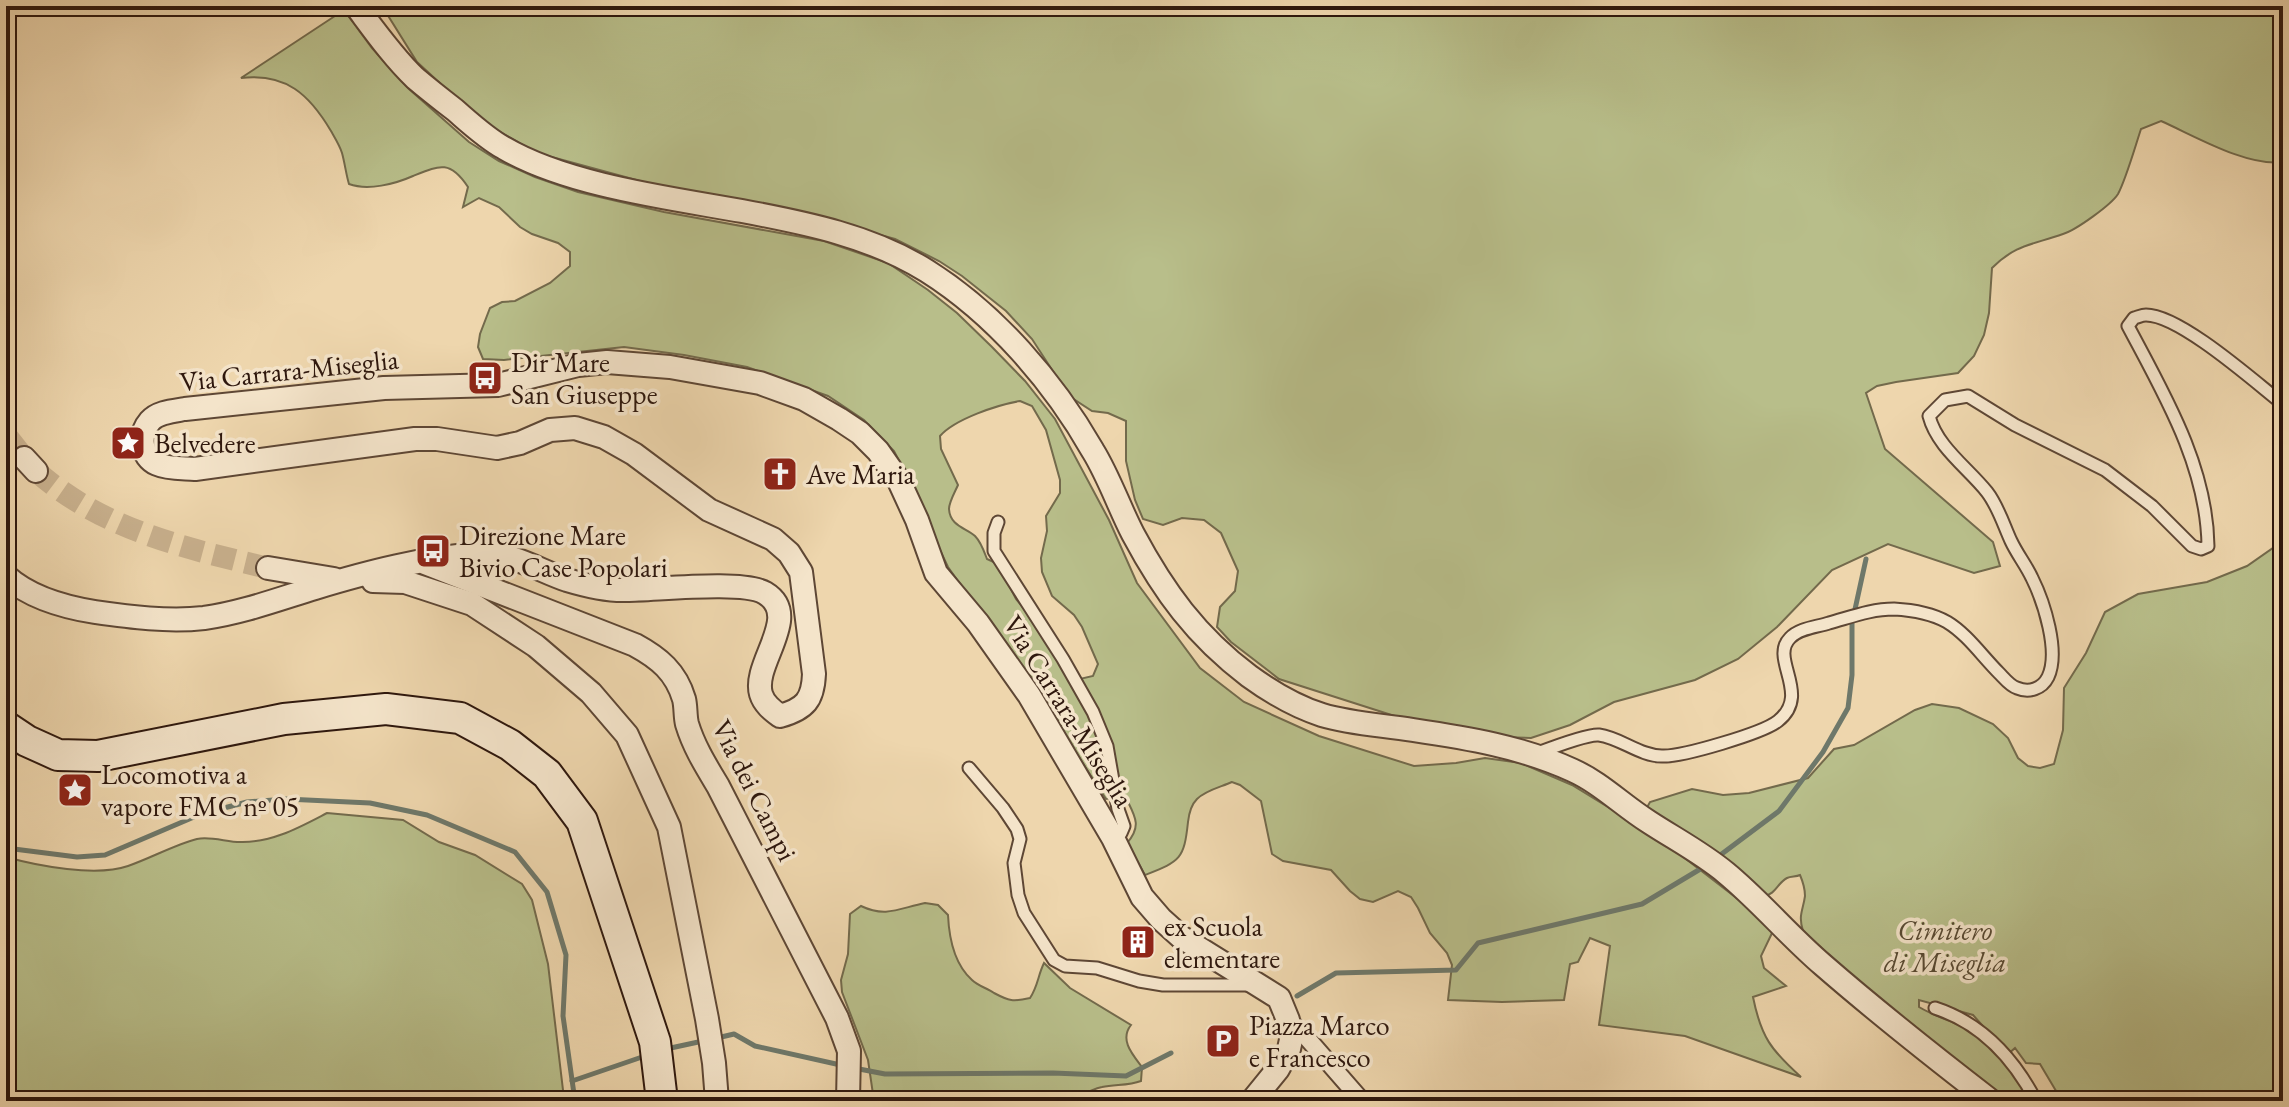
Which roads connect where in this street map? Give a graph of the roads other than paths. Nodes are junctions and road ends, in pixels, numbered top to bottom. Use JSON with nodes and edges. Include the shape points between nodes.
{"nodes":[{"id":1,"x":356,"y":6,"type":"edge"},
{"id":2,"x":2283,"y":404,"type":"edge"},
{"id":3,"x":998,"y":522,"type":"dead end"},
{"id":4,"x":420,"y":562,"type":"junction"},
{"id":5,"x":268,"y":568,"type":"tunnel mouth"},
{"id":6,"x":6,"y":576,"type":"edge"},
{"id":7,"x":342,"y":580,"type":"junction"},
{"id":8,"x":6,"y":727,"type":"edge"},
{"id":9,"x":1532,"y":755,"type":"junction"},
{"id":10,"x":969,"y":768,"type":"dead end"},
{"id":11,"x":1113,"y":838,"type":"junction"},
{"id":12,"x":1261,"y":985,"type":"junction"},
{"id":13,"x":1935,"y":1008,"type":"dead end"},
{"id":14,"x":1290,"y":1027,"type":"junction"},
{"id":15,"x":662,"y":1101,"type":"edge"},
{"id":16,"x":717,"y":1101,"type":"edge"},
{"id":17,"x":848,"y":1101,"type":"edge"},
{"id":18,"x":1252,"y":1101,"type":"edge"},
{"id":19,"x":1362,"y":1101,"type":"edge"},
{"id":20,"x":1991,"y":1101,"type":"edge"},
{"id":21,"x":2036,"y":1101,"type":"edge"}],
"edges":[{"from":1,"to":9,"type":"street","via":[[413,75],[503,148],[586,179],[842,233],[897,254],[943,281],[1022,353],[1070,412],[1171,598],[1201,635],[1250,677],[1320,714],[1513,747]]},
{"from":2,"to":9,"type":"lane","via":[[2172,323],[2147,315],[2128,326],[2185,439],[2208,526],[2208,546],[2201,549],[2105,470],[1968,396],[1945,400],[1929,416],[1940,439],[1990,495],[2032,577],[2051,640],[2052,660],[2040,687],[2014,688],[1946,622],[1910,610],[1861,613],[1790,638],[1783,654],[1793,697],[1788,710],[1753,733],[1662,756],[1598,735]]},
{"from":3,"to":11,"type":"lane","name":"Via Carrara-Miseglia","via":[[994,551],[1063,659],[1107,746],[1124,826]]},
{"from":4,"to":7,"type":"street","name":"Via Carrara-Miseglia"},
{"from":4,"to":11,"type":"street","name":"Via Carrara-Miseglia","via":[[484,554],[599,588],[755,589],[771,597],[779,612],[778,633],[760,677],[761,694],[780,716],[797,712],[809,699],[814,674],[801,572],[789,553],[773,539],[709,510],[604,437],[575,428],[550,430],[497,448],[415,439],[195,469],[154,463],[147,456],[143,434],[150,421],[185,409],[384,388],[498,385],[607,362],[731,377],[804,399],[860,433],[878,451],[899,481],[936,573],[1029,695]]},
{"from":4,"to":17,"type":"street","name":"Via dei Campi","via":[[635,645],[670,669],[685,701],[697,753],[837,1018],[849,1051]]},
{"from":5,"to":7,"type":"street"},
{"from":6,"to":7,"type":"street","name":"Via Carrara-Miseglia","via":[[41,598],[72,608],[167,619],[238,611]]},
{"from":7,"to":16,"type":"street","via":[[405,582],[472,604],[536,646],[591,693],[627,735],[669,827],[707,1019]]},
{"from":8,"to":15,"type":"main road","via":[[58,755],[98,756],[284,719],[386,709],[460,718],[510,745],[547,774],[582,821],[655,1042]]},
{"from":9,"to":20,"type":"street","via":[[1574,770],[1704,856],[1823,965]]},
{"from":10,"to":12,"type":"lane","via":[[1017,829],[1018,895],[1048,954],[1059,964],[1163,985]]},
{"from":11,"to":12,"type":"street","name":"Via Carrara-Miseglia","via":[[1142,897],[1161,919],[1181,937]]},
{"from":12,"to":14,"type":"street","name":"Via Carrara-Miseglia","via":[[1279,998]]},
{"from":13,"to":21,"type":"lane","via":[[1984,1034],[2025,1080]]},
{"from":14,"to":18,"type":"street","via":[[1289,1049]]},
{"from":14,"to":19,"type":"street","via":[[1307,1038]]}]}
